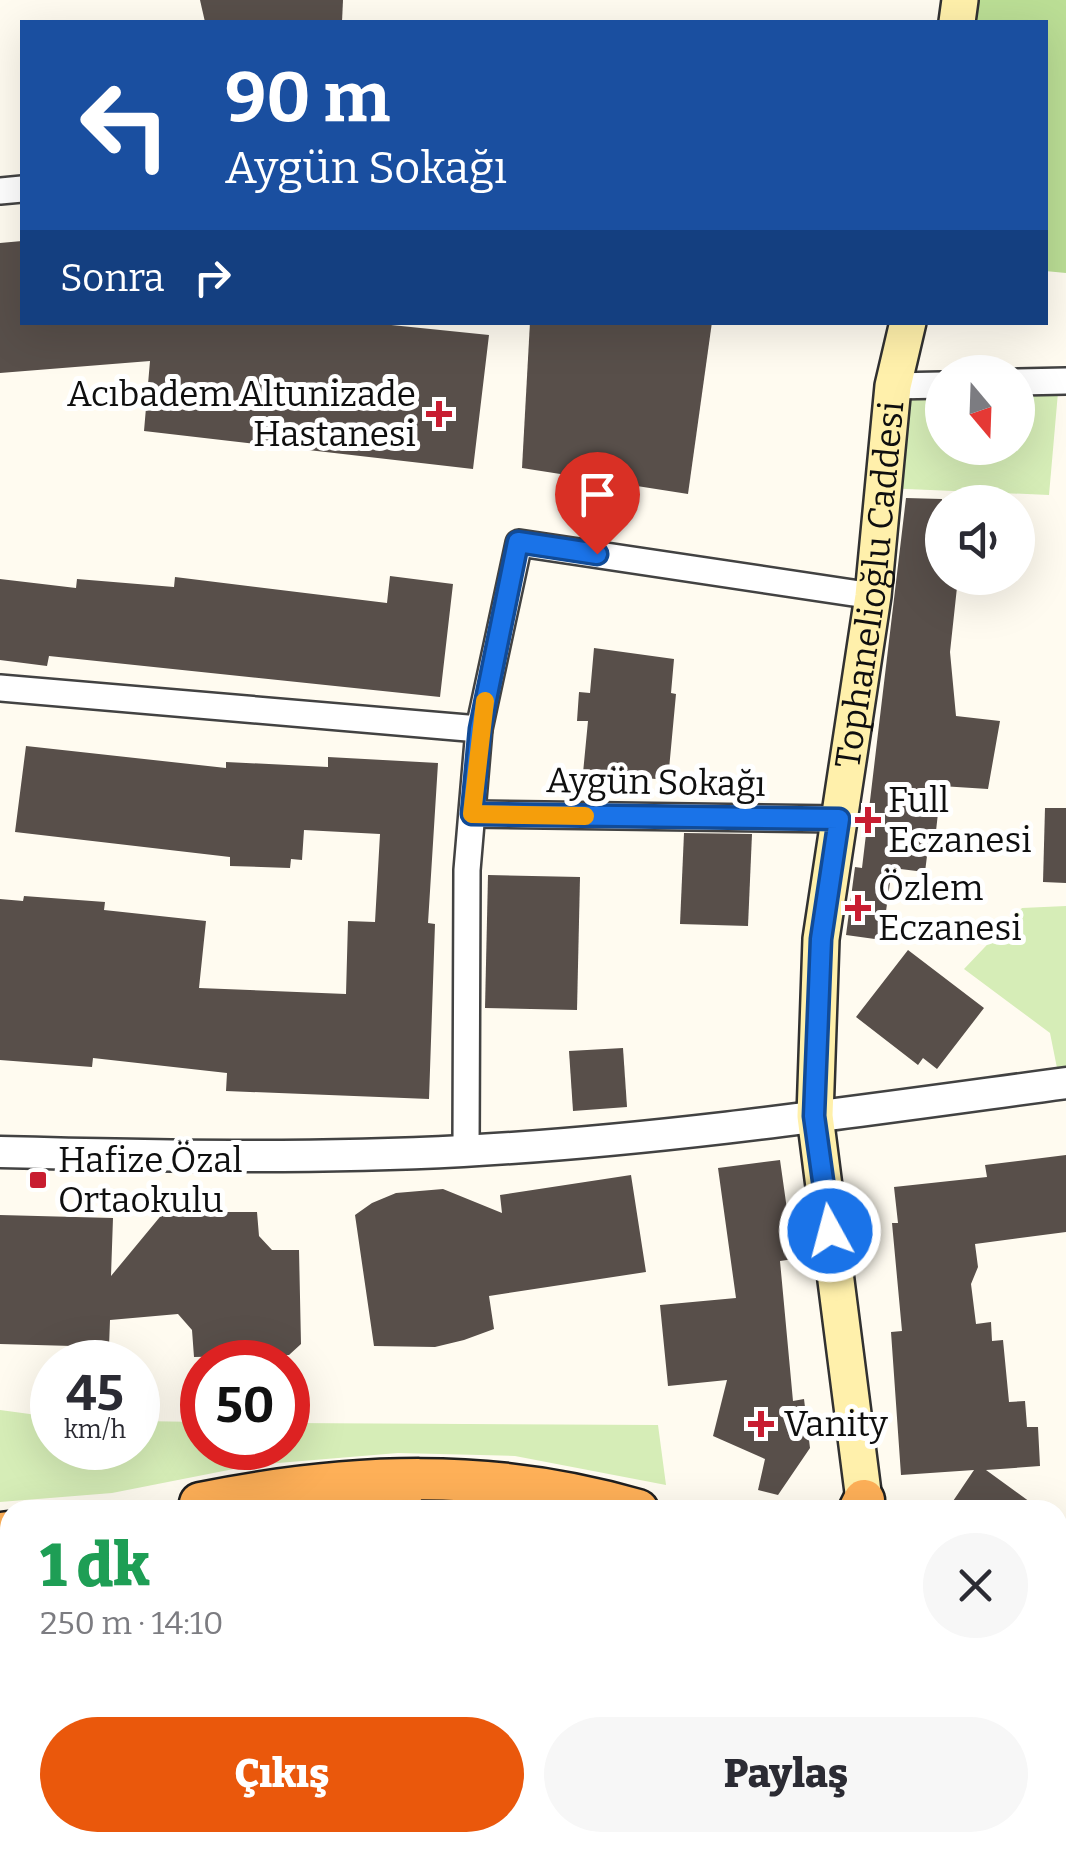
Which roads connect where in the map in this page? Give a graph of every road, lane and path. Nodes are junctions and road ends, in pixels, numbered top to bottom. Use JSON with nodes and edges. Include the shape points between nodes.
{"nodes":[{"id":1,"x":907,"y":325,"type":"edge"},
{"id":2,"x":1066,"y":381,"type":"edge"},
{"id":3,"x":1035,"y":382,"type":"edge"},
{"id":4,"x":925,"y":385,"type":"edge"},
{"id":5,"x":893,"y":386,"type":"junction"},
{"id":6,"x":873,"y":596,"type":"junction"},
{"id":7,"x":0,"y":688,"type":"edge"},
{"id":8,"x":480,"y":729,"type":"junction"},
{"id":9,"x":472,"y":814,"type":"junction"},
{"id":10,"x":839,"y":819,"type":"junction"},
{"id":11,"x":1066,"y":1084,"type":"edge"},
{"id":12,"x":814,"y":1116,"type":"junction"},
{"id":13,"x":466,"y":1151,"type":"junction"},
{"id":14,"x":0,"y":1152,"type":"edge"},
{"id":15,"x":223,"y":1500,"type":"edge"},
{"id":16,"x":604,"y":1500,"type":"edge"},
{"id":17,"x":862,"y":1500,"type":"edge"}],
"edges":[{"from":1,"to":5,"type":"main road","name":"Tophanelioğlu Caddesi"},
{"from":2,"to":3,"type":"street"},
{"from":4,"to":5,"type":"street"},
{"from":5,"to":6,"type":"main road","name":"Tophanelioğlu Caddesi"},
{"from":6,"to":8,"type":"street","via":[[518,542]]},
{"from":6,"to":10,"type":"main road","name":"Tophanelioğlu Caddesi"},
{"from":7,"to":8,"type":"street"},
{"from":8,"to":9,"type":"street"},
{"from":9,"to":10,"type":"street","name":"Aygün Sokağı"},
{"from":9,"to":13,"type":"street","via":[[466,870]]},
{"from":10,"to":12,"type":"main road","name":"Tophanelioğlu Caddesi","via":[[821,939]]},
{"from":11,"to":12,"type":"street"},
{"from":12,"to":13,"type":"street"},
{"from":12,"to":17,"type":"main road","name":"Tophanelioğlu Caddesi"},
{"from":13,"to":14,"type":"street","via":[[256,1159]]},
{"from":15,"to":16,"type":"highway","via":[[336,1481],[418,1476],[496,1480]]}]}
